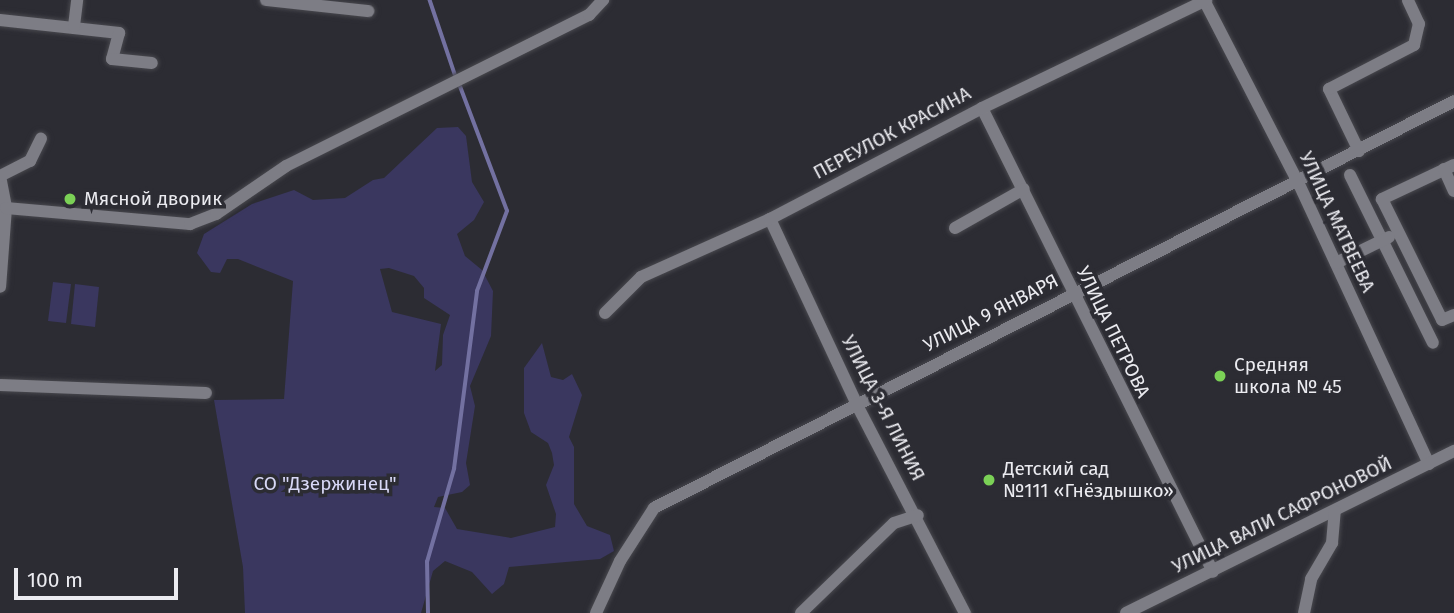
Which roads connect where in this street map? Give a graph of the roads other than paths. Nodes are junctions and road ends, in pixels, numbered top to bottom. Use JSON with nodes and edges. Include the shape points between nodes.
{"nodes":[{"id":1,"x":77,"y":0,"type":"edge"},
{"id":2,"x":266,"y":0,"type":"edge"},
{"id":3,"x":603,"y":0,"type":"edge"},
{"id":4,"x":1205,"y":0,"type":"edge"},
{"id":5,"x":1408,"y":0,"type":"edge"},
{"id":6,"x":368,"y":11,"type":"dead end"},
{"id":7,"x":0,"y":20,"type":"edge"},
{"id":8,"x":74,"y":26,"type":"junction"},
{"id":9,"x":152,"y":63,"type":"dead end"},
{"id":10,"x":1454,"y":101,"type":"edge"},
{"id":11,"x":982,"y":108,"type":"junction"},
{"id":12,"x":41,"y":138,"type":"dead end"},
{"id":13,"x":1359,"y":151,"type":"junction"},
{"id":14,"x":1449,"y":167,"type":"edge"},
{"id":15,"x":1350,"y":175,"type":"dead end"},
{"id":16,"x":0,"y":176,"type":"edge"},
{"id":17,"x":1298,"y":182,"type":"junction"},
{"id":18,"x":1024,"y":189,"type":"junction"},
{"id":19,"x":1454,"y":191,"type":"edge"},
{"id":20,"x":6,"y":208,"type":"junction"},
{"id":21,"x":770,"y":219,"type":"junction"},
{"id":22,"x":955,"y":228,"type":"dead end"},
{"id":23,"x":1399,"y":232,"type":"junction"},
{"id":24,"x":1382,"y":241,"type":"junction"},
{"id":25,"x":2,"y":255,"type":"edge"},
{"id":26,"x":1336,"y":263,"type":"junction"},
{"id":27,"x":0,"y":287,"type":"edge"},
{"id":28,"x":1071,"y":293,"type":"junction"},
{"id":29,"x":605,"y":313,"type":"dead end"},
{"id":30,"x":1454,"y":314,"type":"edge"},
{"id":31,"x":1433,"y":343,"type":"dead end"},
{"id":32,"x":0,"y":385,"type":"edge"},
{"id":33,"x":206,"y":393,"type":"dead end"},
{"id":34,"x":856,"y":403,"type":"junction"},
{"id":35,"x":1454,"y":451,"type":"edge"},
{"id":36,"x":1429,"y":464,"type":"junction"},
{"id":37,"x":1335,"y":510,"type":"junction"},
{"id":38,"x":918,"y":515,"type":"junction"},
{"id":39,"x":1213,"y":572,"type":"junction"},
{"id":40,"x":596,"y":613,"type":"edge"},
{"id":41,"x":801,"y":613,"type":"edge"},
{"id":42,"x":965,"y":613,"type":"edge"},
{"id":43,"x":1126,"y":613,"type":"edge"},
{"id":44,"x":1304,"y":613,"type":"edge"}],
"edges":[{"from":1,"to":8,"type":"street"},
{"from":2,"to":6,"type":"street"},
{"from":3,"to":20,"type":"street","via":[[589,15],[286,166],[216,214],[190,224]]},
{"from":4,"to":11,"type":"street","name":"ПЕРЕУЛОК КРАСИНА"},
{"from":4,"to":17,"type":"street","name":"УЛИЦА МАТВЕЕВА"},
{"from":5,"to":13,"type":"street","via":[[1419,24],[1414,45],[1329,89]]},
{"from":7,"to":8,"type":"street"},
{"from":8,"to":9,"type":"street","via":[[119,33],[112,59]]},
{"from":10,"to":13,"type":"street","name":"УЛИЦА 9 ЯНВАРЯ"},
{"from":11,"to":18,"type":"street","name":"УЛИЦА ПЕТРОВА"},
{"from":11,"to":21,"type":"street","name":"ПЕРЕУЛОК КРАСИНА"},
{"from":12,"to":16,"type":"street","via":[[30,160]]},
{"from":13,"to":17,"type":"street","name":"УЛИЦА 9 ЯНВАРЯ"},
{"from":14,"to":19,"type":"street"},
{"from":14,"to":23,"type":"street","via":[[1382,199]]},
{"from":15,"to":24,"type":"street"},
{"from":16,"to":20,"type":"street"},
{"from":17,"to":26,"type":"street","name":"УЛИЦА МАТВЕЕВА"},
{"from":17,"to":28,"type":"street","name":"УЛИЦА 9 ЯНВАРЯ"},
{"from":18,"to":22,"type":"street"},
{"from":18,"to":28,"type":"street","name":"УЛИЦА ПЕТРОВА"},
{"from":20,"to":25,"type":"street"},
{"from":21,"to":29,"type":"street","name":"ПЕРЕУЛОК КРАСИНА","via":[[641,277]]},
{"from":21,"to":34,"type":"street","name":"УЛИЦА 3-Я ЛИНИЯ"},
{"from":23,"to":24,"type":"street"},
{"from":23,"to":30,"type":"street","via":[[1442,320]]},
{"from":24,"to":26,"type":"street"},
{"from":24,"to":31,"type":"street"},
{"from":25,"to":27,"type":"street"},
{"from":26,"to":36,"type":"street","name":"УЛИЦА МАТВЕЕВА"},
{"from":28,"to":34,"type":"street","name":"УЛИЦА 9 ЯНВАРЯ"},
{"from":28,"to":39,"type":"street","name":"УЛИЦА ПЕТРОВА"},
{"from":32,"to":33,"type":"street"},
{"from":34,"to":38,"type":"street","name":"УЛИЦА 3-Я ЛИНИЯ"},
{"from":34,"to":40,"type":"street","name":"УЛИЦА 9 ЯНВАРЯ","via":[[654,508],[620,561]]},
{"from":35,"to":36,"type":"street","name":"УЛИЦА ВАЛИ САФРОНОВОЙ"},
{"from":36,"to":37,"type":"street","name":"УЛИЦА ВАЛИ САФРОНОВОЙ"},
{"from":37,"to":39,"type":"street","name":"УЛИЦА ВАЛИ САФРОНОВОЙ"},
{"from":37,"to":44,"type":"street","via":[[1332,543],[1311,579]]},
{"from":38,"to":41,"type":"street","via":[[894,523]]},
{"from":38,"to":42,"type":"street","name":"УЛИЦА 3-Я ЛИНИЯ"},
{"from":39,"to":43,"type":"street","name":"УЛИЦА ВАЛИ САФРОНОВОЙ"}]}
